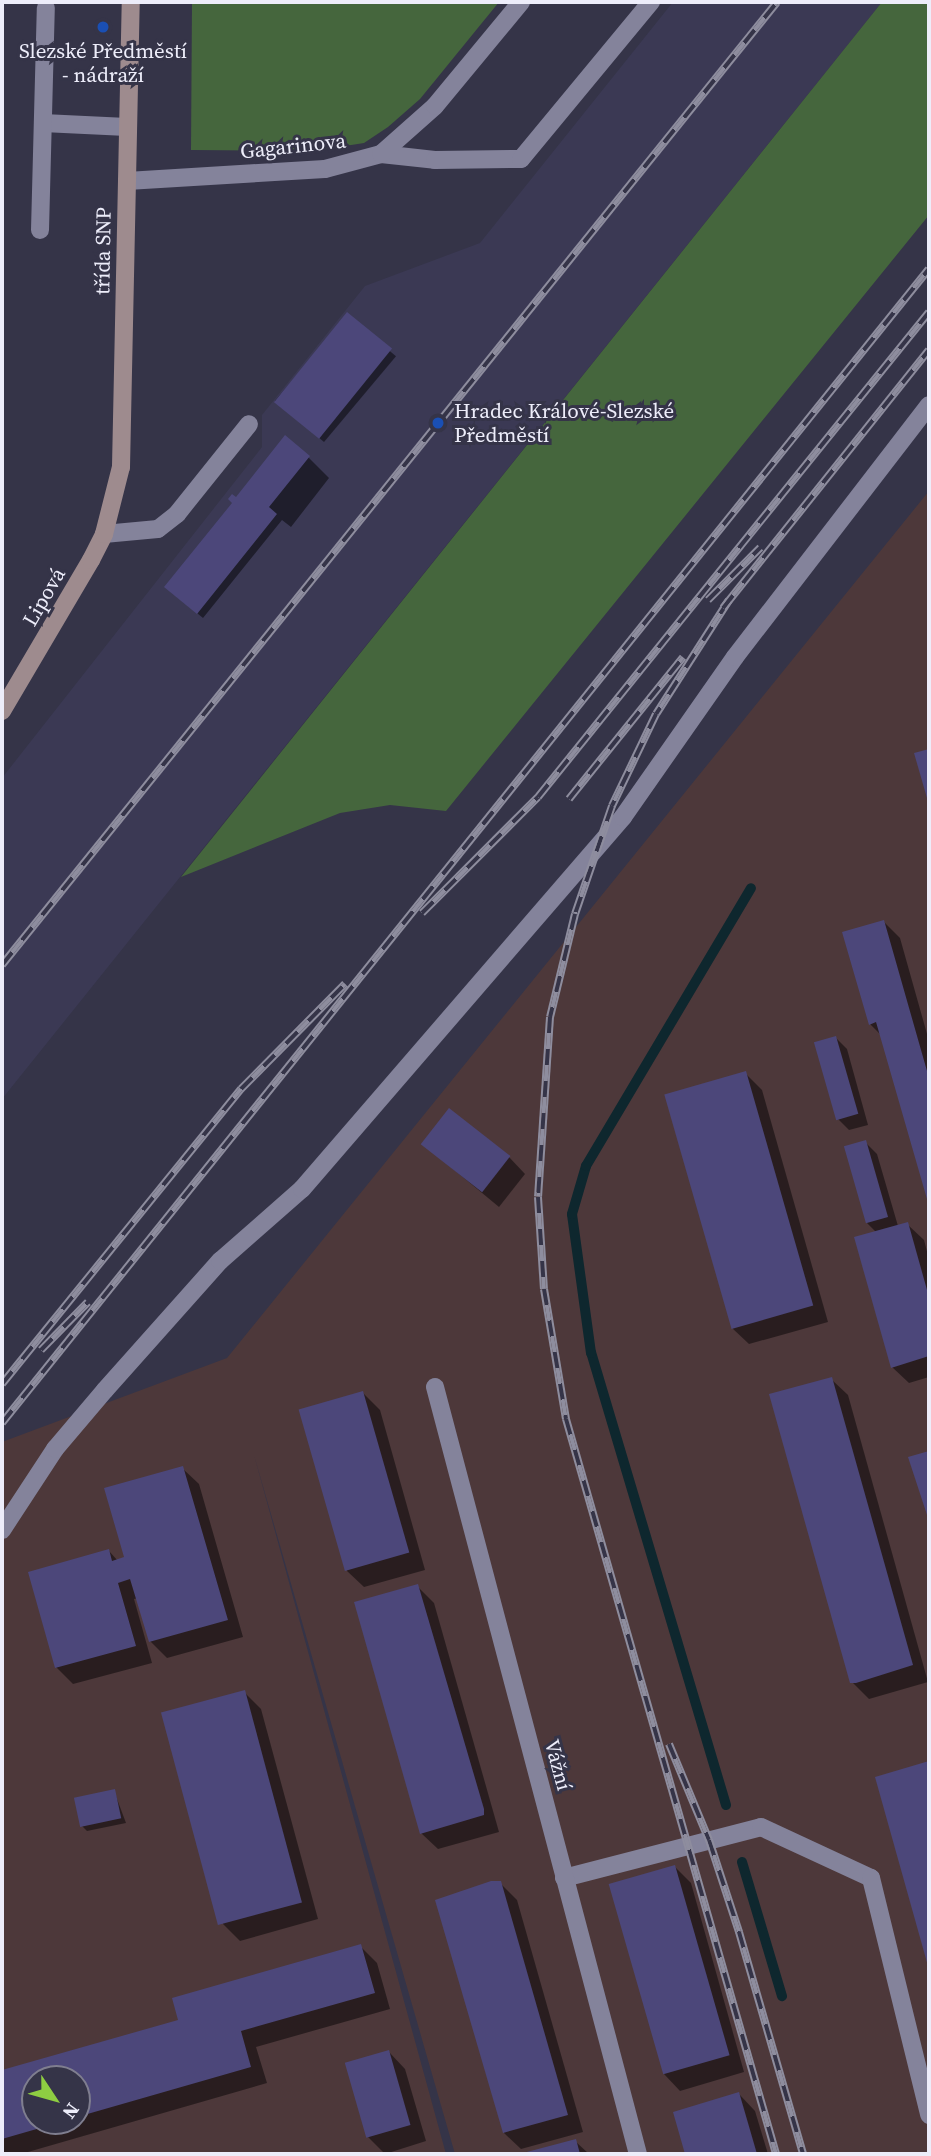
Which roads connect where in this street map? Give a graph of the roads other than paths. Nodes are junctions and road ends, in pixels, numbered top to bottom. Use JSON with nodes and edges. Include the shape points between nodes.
{"nodes":[{"id":1,"x":131,"y":2,"type":"edge"},
{"id":2,"x":521,"y":2,"type":"edge"},
{"id":3,"x":651,"y":2,"type":"edge"},
{"id":4,"x":46,"y":8,"type":"dead end"},
{"id":5,"x":43,"y":123,"type":"junction"},
{"id":6,"x":127,"y":127,"type":"junction"},
{"id":7,"x":381,"y":154,"type":"junction"},
{"id":8,"x":127,"y":181,"type":"junction"},
{"id":9,"x":40,"y":230,"type":"dead end"},
{"id":10,"x":929,"y":405,"type":"edge"},
{"id":11,"x":249,"y":424,"type":"dead end"},
{"id":12,"x":114,"y":500,"type":"joint"},
{"id":13,"x":104,"y":534,"type":"junction"},
{"id":14,"x":2,"y":711,"type":"edge"},
{"id":15,"x":435,"y":1387,"type":"dead end"},
{"id":16,"x":2,"y":1530,"type":"edge"},
{"id":17,"x":564,"y":1878,"type":"junction"},
{"id":18,"x":929,"y":2115,"type":"edge"},
{"id":19,"x":638,"y":2154,"type":"edge"}],
"edges":[{"from":1,"to":6,"type":"street","name":"třída SNP"},
{"from":2,"to":7,"type":"street","name":"Gagarinova","via":[[435,106]]},
{"from":3,"to":7,"type":"street","via":[[521,159],[435,160]]},
{"from":4,"to":5,"type":"street"},
{"from":5,"to":6,"type":"street"},
{"from":5,"to":9,"type":"street"},
{"from":6,"to":8,"type":"street","name":"třída SNP"},
{"from":7,"to":8,"type":"street","name":"Gagarinova","via":[[326,169]]},
{"from":8,"to":12,"type":"street","name":"třída SNP","via":[[123,433]]},
{"from":10,"to":16,"type":"street","via":[[735,657],[623,817],[302,1189],[220,1261],[105,1390],[55,1449]]},
{"from":11,"to":13,"type":"street","via":[[177,514],[158,529]]},
{"from":12,"to":13,"type":"street","name":"Lipová"},
{"from":13,"to":14,"type":"street","name":"Lipová"},
{"from":15,"to":17,"type":"street","name":"Vážní"},
{"from":17,"to":18,"type":"street","via":[[761,1826],[871,1878]]},
{"from":17,"to":19,"type":"street","name":"Vážní"}]}
